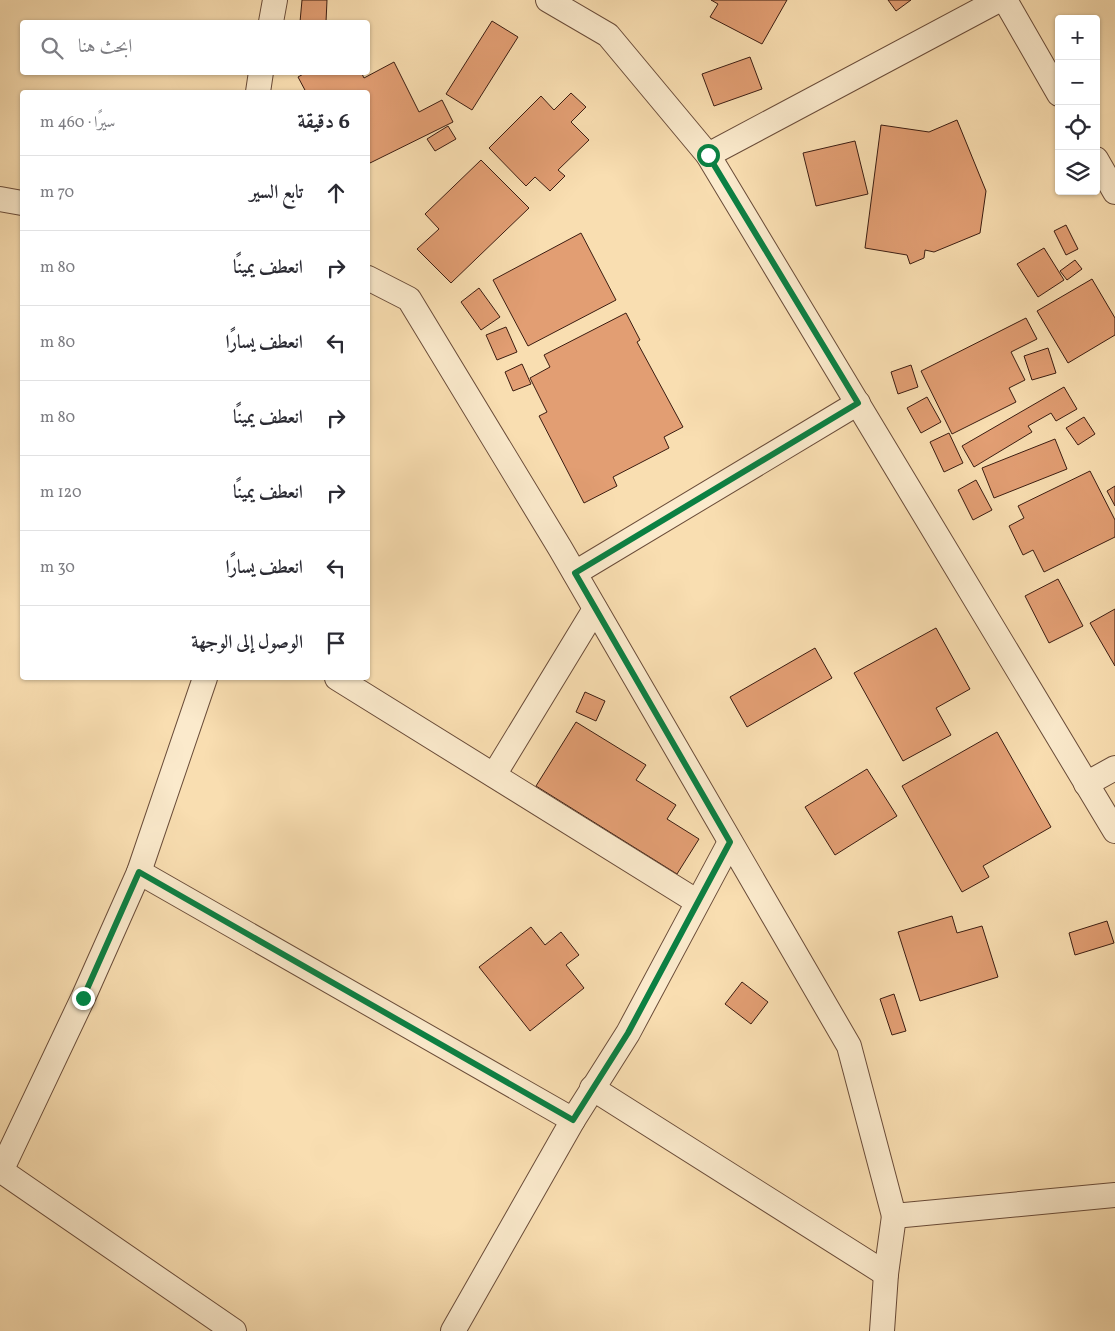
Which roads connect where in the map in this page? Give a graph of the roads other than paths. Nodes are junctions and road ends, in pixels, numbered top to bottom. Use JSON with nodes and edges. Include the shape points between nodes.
{"nodes":[{"id":1,"x":275,"y":0,"type":"edge"},
{"id":2,"x":548,"y":0,"type":"edge"},
{"id":3,"x":999,"y":0,"type":"edge"},
{"id":4,"x":1005,"y":0,"type":"edge"},
{"id":5,"x":271,"y":20,"type":"edge"},
{"id":6,"x":261,"y":75,"type":"edge"},
{"id":7,"x":1055,"y":87,"type":"edge"},
{"id":8,"x":258,"y":90,"type":"edge"},
{"id":9,"x":708,"y":155,"type":"junction"},
{"id":10,"x":1100,"y":166,"type":"edge"},
{"id":11,"x":1115,"y":192,"type":"edge"},
{"id":12,"x":0,"y":199,"type":"edge"},
{"id":13,"x":20,"y":203,"type":"edge"},
{"id":14,"x":370,"y":279,"type":"edge"},
{"id":15,"x":858,"y":403,"type":"junction"},
{"id":16,"x":575,"y":573,"type":"junction"},
{"id":17,"x":595,"y":609,"type":"junction"},
{"id":18,"x":204,"y":680,"type":"edge"},
{"id":19,"x":340,"y":680,"type":"edge"},
{"id":20,"x":1115,"y":768,"type":"edge"},
{"id":21,"x":494,"y":776,"type":"junction"},
{"id":22,"x":1086,"y":784,"type":"junction"},
{"id":23,"x":1115,"y":831,"type":"edge"},
{"id":24,"x":730,"y":842,"type":"junction"},
{"id":25,"x":139,"y":872,"type":"junction"},
{"id":26,"x":696,"y":902,"type":"junction"},
{"id":27,"x":592,"y":1088,"type":"junction"},
{"id":28,"x":573,"y":1120,"type":"junction"},
{"id":29,"x":0,"y":1170,"type":"edge"},
{"id":30,"x":1115,"y":1195,"type":"edge"},
{"id":31,"x":894,"y":1216,"type":"junction"},
{"id":32,"x":886,"y":1274,"type":"junction"},
{"id":33,"x":234,"y":1331,"type":"edge"},
{"id":34,"x":454,"y":1331,"type":"edge"},
{"id":35,"x":882,"y":1331,"type":"edge"}],
"edges":[{"from":1,"to":5,"type":"street"},
{"from":2,"to":9,"type":"street","via":[[608,35]]},
{"from":3,"to":9,"type":"street"},
{"from":4,"to":7,"type":"street"},
{"from":6,"to":8,"type":"street"},
{"from":9,"to":15,"type":"street"},
{"from":10,"to":11,"type":"street"},
{"from":12,"to":13,"type":"street"},
{"from":14,"to":16,"type":"street","via":[[408,299]]},
{"from":15,"to":16,"type":"street"},
{"from":15,"to":22,"type":"street"},
{"from":16,"to":17,"type":"street"},
{"from":17,"to":21,"type":"street"},
{"from":17,"to":24,"type":"street"},
{"from":18,"to":25,"type":"street"},
{"from":19,"to":21,"type":"street"},
{"from":20,"to":22,"type":"street"},
{"from":21,"to":26,"type":"street"},
{"from":22,"to":23,"type":"street"},
{"from":24,"to":26,"type":"street"},
{"from":24,"to":31,"type":"street","via":[[849,1046]]},
{"from":25,"to":28,"type":"street"},
{"from":25,"to":29,"type":"street","via":[[83,998]]},
{"from":26,"to":27,"type":"street","via":[[628,1033]]},
{"from":27,"to":28,"type":"street"},
{"from":27,"to":32,"type":"street"},
{"from":28,"to":34,"type":"street"},
{"from":29,"to":33,"type":"street"},
{"from":30,"to":31,"type":"street"},
{"from":31,"to":32,"type":"street"},
{"from":32,"to":35,"type":"street"}]}
